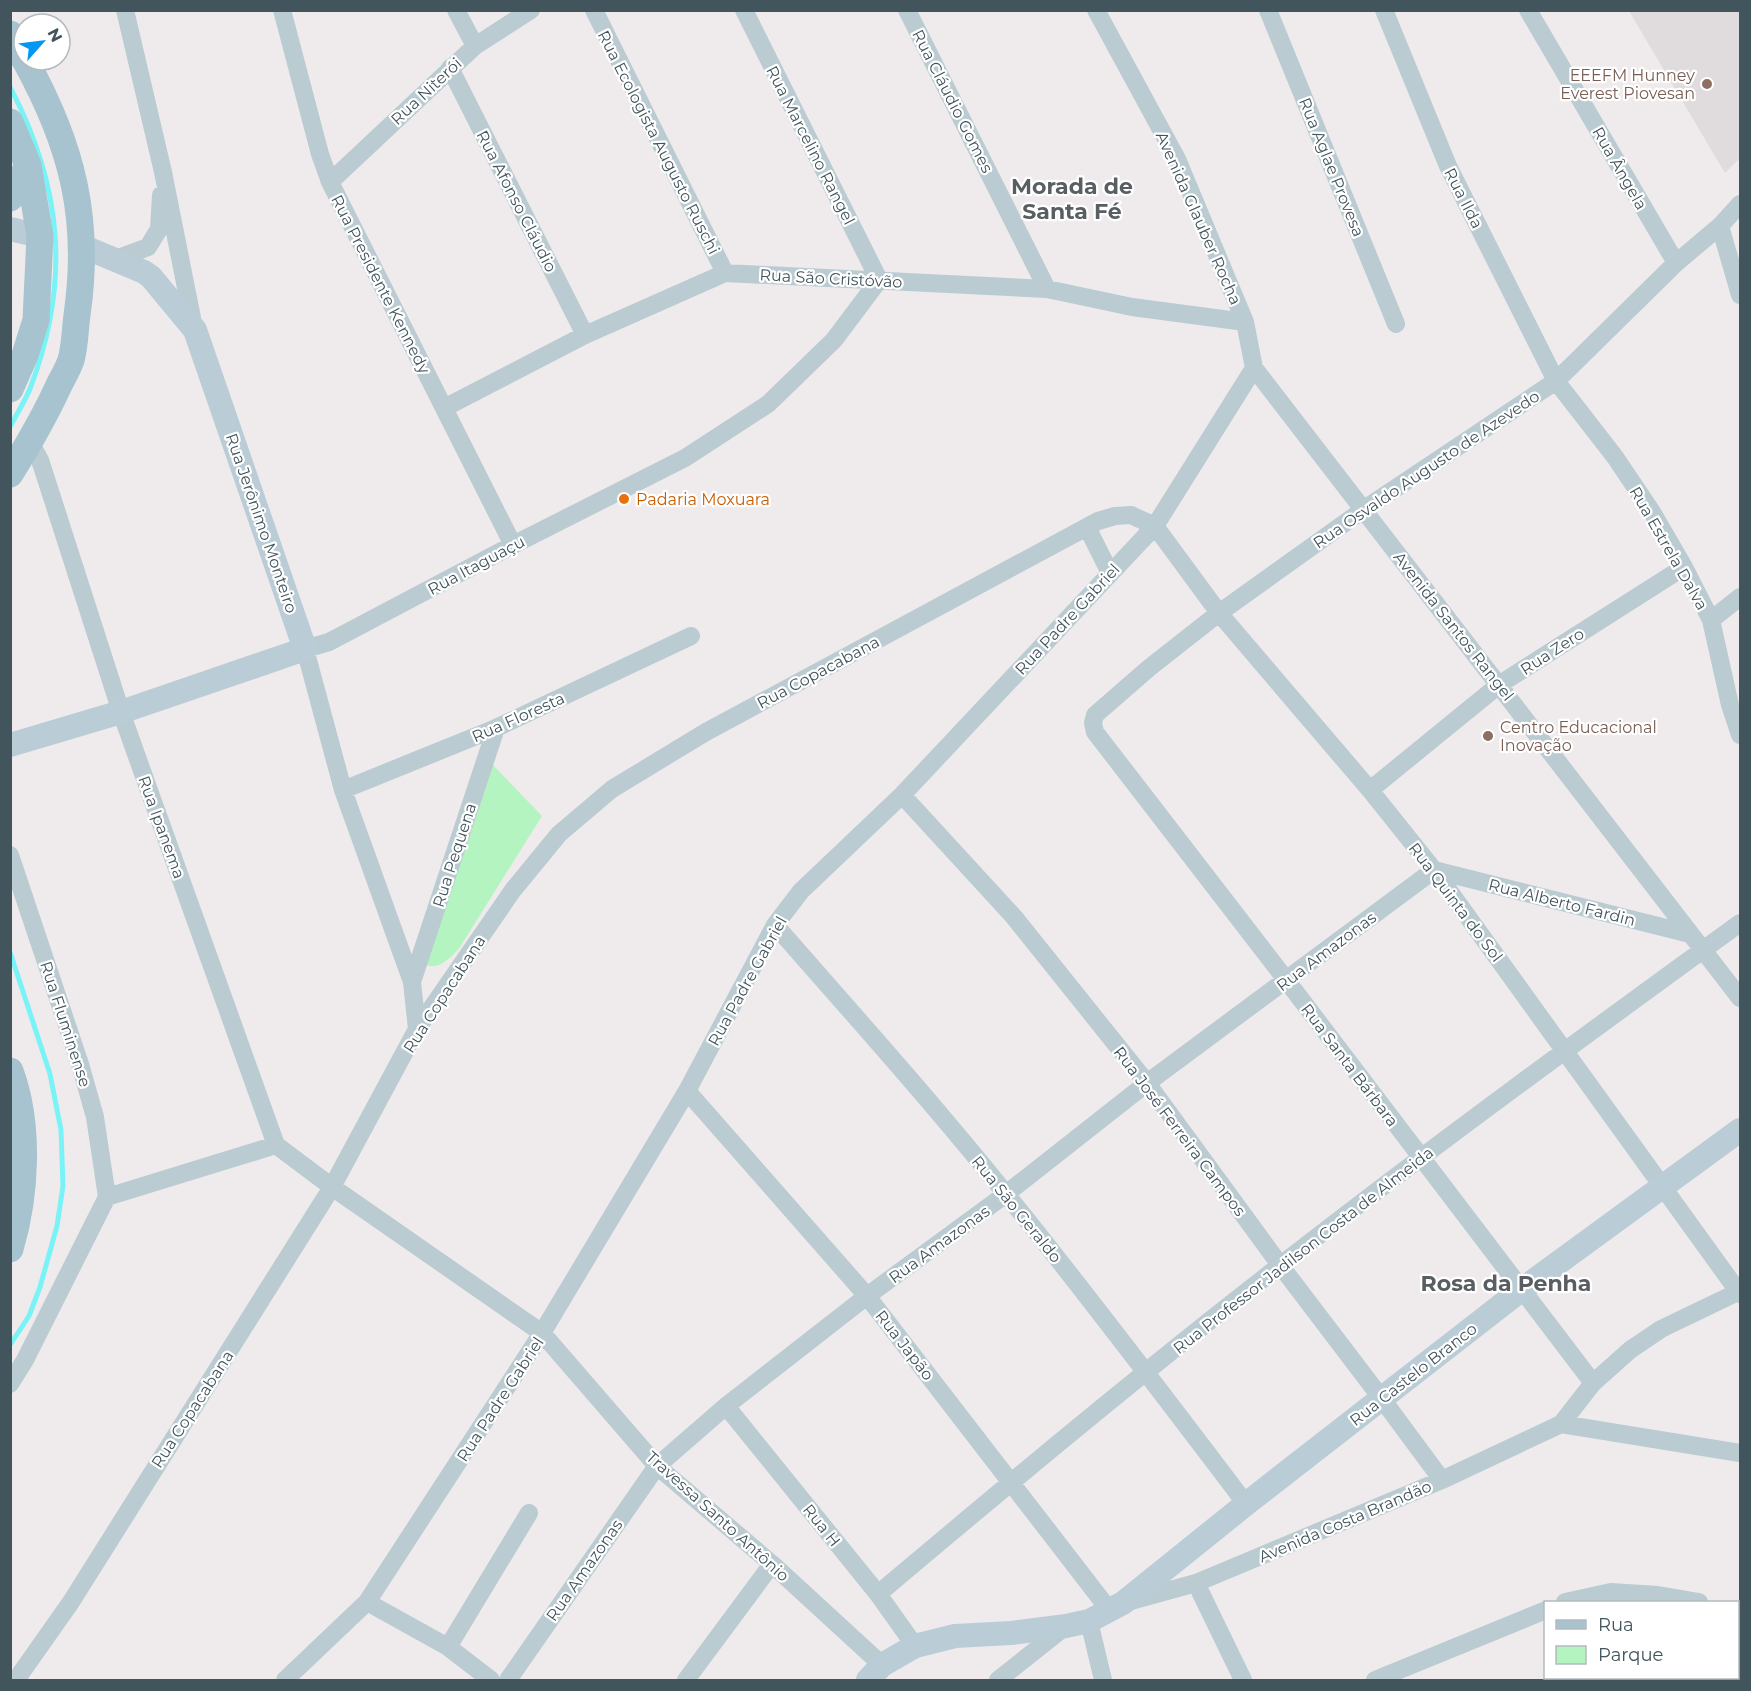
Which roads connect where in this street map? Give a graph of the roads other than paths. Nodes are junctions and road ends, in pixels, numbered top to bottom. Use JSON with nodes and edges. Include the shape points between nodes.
{"nodes":[{"id":1,"x":125,"y":10,"type":"edge"},
{"id":2,"x":282,"y":10,"type":"edge"},
{"id":3,"x":456,"y":10,"type":"edge"},
{"id":4,"x":531,"y":10,"type":"edge"},
{"id":5,"x":594,"y":10,"type":"edge"},
{"id":6,"x":744,"y":10,"type":"edge"},
{"id":7,"x":907,"y":10,"type":"edge"},
{"id":8,"x":1096,"y":10,"type":"edge"},
{"id":9,"x":1269,"y":10,"type":"edge"},
{"id":10,"x":1384,"y":10,"type":"edge"},
{"id":11,"x":1528,"y":10,"type":"edge"},
{"id":12,"x":475,"y":46,"type":"junction"},
{"id":13,"x":450,"y":68,"type":"junction"},
{"id":14,"x":31,"y":72,"type":"edge"},
{"id":15,"x":10,"y":122,"type":"edge"},
{"id":16,"x":28,"y":165,"type":"junction"},
{"id":17,"x":163,"y":172,"type":"junction"},
{"id":18,"x":330,"y":182,"type":"junction"},
{"id":19,"x":10,"y":198,"type":"edge"},
{"id":20,"x":1740,"y":204,"type":"edge"},
{"id":21,"x":1720,"y":226,"type":"junction"},
{"id":22,"x":10,"y":229,"type":"edge"},
{"id":23,"x":61,"y":241,"type":"junction"},
{"id":24,"x":116,"y":258,"type":"junction"},
{"id":25,"x":1676,"y":263,"type":"junction"},
{"id":26,"x":725,"y":273,"type":"junction"},
{"id":27,"x":879,"y":280,"type":"junction"},
{"id":28,"x":1047,"y":289,"type":"junction"},
{"id":29,"x":1740,"y":296,"type":"edge"},
{"id":30,"x":1245,"y":322,"type":"junction"},
{"id":31,"x":1396,"y":324,"type":"dead end"},
{"id":32,"x":195,"y":330,"type":"junction"},
{"id":33,"x":585,"y":335,"type":"junction"},
{"id":34,"x":1254,"y":368,"type":"junction"},
{"id":35,"x":1556,"y":381,"type":"junction"},
{"id":36,"x":10,"y":389,"type":"edge"},
{"id":37,"x":444,"y":408,"type":"junction"},
{"id":38,"x":30,"y":442,"type":"junction"},
{"id":39,"x":10,"y":474,"type":"edge"},
{"id":40,"x":1363,"y":510,"type":"junction"},
{"id":41,"x":1155,"y":526,"type":"junction"},
{"id":42,"x":1087,"y":527,"type":"junction"},
{"id":43,"x":513,"y":545,"type":"junction"},
{"id":44,"x":1684,"y":567,"type":"junction"},
{"id":45,"x":1110,"y":573,"type":"junction"},
{"id":46,"x":1740,"y":597,"type":"edge"},
{"id":47,"x":1220,"y":613,"type":"junction"},
{"id":48,"x":1711,"y":620,"type":"junction"},
{"id":49,"x":691,"y":636,"type":"dead end"},
{"id":50,"x":305,"y":649,"type":"junction"},
{"id":51,"x":1500,"y":684,"type":"junction"},
{"id":52,"x":1735,"y":707,"type":"edge"},
{"id":53,"x":121,"y":712,"type":"junction"},
{"id":54,"x":1095,"y":715,"type":"joint"},
{"id":55,"x":496,"y":728,"type":"junction"},
{"id":56,"x":1740,"y":735,"type":"edge"},
{"id":57,"x":10,"y":745,"type":"edge"},
{"id":58,"x":343,"y":790,"type":"junction"},
{"id":59,"x":1370,"y":790,"type":"junction"},
{"id":60,"x":902,"y":795,"type":"junction"},
{"id":61,"x":10,"y":855,"type":"edge"},
{"id":62,"x":1434,"y":870,"type":"junction"},
{"id":63,"x":1740,"y":923,"type":"edge"},
{"id":64,"x":775,"y":925,"type":"junction"},
{"id":65,"x":1690,"y":934,"type":"junction"},
{"id":66,"x":1703,"y":950,"type":"junction"},
{"id":67,"x":1287,"y":981,"type":"junction"},
{"id":68,"x":412,"y":982,"type":"junction"},
{"id":69,"x":1740,"y":998,"type":"edge"},
{"id":70,"x":417,"y":1029,"type":"junction"},
{"id":71,"x":1565,"y":1050,"type":"junction"},
{"id":72,"x":10,"y":1071,"type":"edge"},
{"id":73,"x":1147,"y":1083,"type":"junction"},
{"id":74,"x":687,"y":1091,"type":"junction"},
{"id":75,"x":1740,"y":1130,"type":"edge"},
{"id":76,"x":276,"y":1145,"type":"junction"},
{"id":77,"x":1420,"y":1158,"type":"junction"},
{"id":78,"x":1663,"y":1186,"type":"junction"},
{"id":79,"x":332,"y":1188,"type":"junction"},
{"id":80,"x":1006,"y":1194,"type":"junction"},
{"id":81,"x":107,"y":1197,"type":"junction"},
{"id":82,"x":10,"y":1249,"type":"edge"},
{"id":83,"x":1280,"y":1265,"type":"junction"},
{"id":84,"x":1521,"y":1290,"type":"junction"},
{"id":85,"x":1739,"y":1293,"type":"edge"},
{"id":86,"x":867,"y":1296,"type":"junction"},
{"id":87,"x":542,"y":1333,"type":"junction"},
{"id":88,"x":1147,"y":1373,"type":"junction"},
{"id":89,"x":1593,"y":1383,"type":"junction"},
{"id":90,"x":10,"y":1384,"type":"edge"},
{"id":91,"x":1382,"y":1399,"type":"junction"},
{"id":92,"x":726,"y":1406,"type":"junction"},
{"id":93,"x":1561,"y":1424,"type":"junction"},
{"id":94,"x":1740,"y":1453,"type":"edge"},
{"id":95,"x":657,"y":1466,"type":"junction"},
{"id":96,"x":1442,"y":1480,"type":"junction"},
{"id":97,"x":1011,"y":1482,"type":"junction"},
{"id":98,"x":1246,"y":1504,"type":"junction"},
{"id":99,"x":529,"y":1513,"type":"dead end"},
{"id":100,"x":772,"y":1564,"type":"junction"},
{"id":101,"x":1196,"y":1584,"type":"junction"},
{"id":102,"x":878,"y":1594,"type":"junction"},
{"id":103,"x":1570,"y":1601,"type":"edge"},
{"id":104,"x":1693,"y":1601,"type":"edge"},
{"id":105,"x":367,"y":1602,"type":"junction"},
{"id":106,"x":1544,"y":1610,"type":"edge"},
{"id":107,"x":1097,"y":1615,"type":"junction"},
{"id":108,"x":915,"y":1646,"type":"junction"},
{"id":109,"x":448,"y":1647,"type":"junction"},
{"id":110,"x":875,"y":1673,"type":"edge"},
{"id":111,"x":16,"y":1680,"type":"edge"},
{"id":112,"x":285,"y":1680,"type":"edge"},
{"id":113,"x":491,"y":1680,"type":"edge"},
{"id":114,"x":508,"y":1680,"type":"edge"},
{"id":115,"x":687,"y":1680,"type":"edge"},
{"id":116,"x":998,"y":1680,"type":"edge"},
{"id":117,"x":1103,"y":1680,"type":"edge"},
{"id":118,"x":1243,"y":1680,"type":"edge"},
{"id":119,"x":1375,"y":1680,"type":"edge"}],
"edges":[{"from":1,"to":17,"type":"street","name":"Rua Jerônimo Monteiro"},
{"from":2,"to":18,"type":"street","name":"Rua Presidente Kennedy"},
{"from":3,"to":12,"type":"street"},
{"from":4,"to":12,"type":"street","name":"Rua Niterói"},
{"from":5,"to":26,"type":"street","name":"Rua Ecologista Augusto Ruschi"},
{"from":6,"to":27,"type":"street","name":"Rua Marcelino Rangel"},
{"from":7,"to":28,"type":"street","name":"Rua Cláudio Gomes"},
{"from":8,"to":30,"type":"street","name":"Avenida Glauber Rocha","via":[[1177,159]]},
{"from":9,"to":31,"type":"street","name":"Rua Aglae Provesa"},
{"from":10,"to":35,"type":"street","name":"Rua Ilda","via":[[1448,166]]},
{"from":11,"to":25,"type":"street","name":"Rua Ângela"},
{"from":12,"to":13,"type":"street","name":"Rua Niterói"},
{"from":13,"to":18,"type":"street","name":"Rua Niterói"},
{"from":13,"to":33,"type":"street","name":"Rua Afonso Cláudio"},
{"from":14,"to":23,"type":"main road","via":[[59,131],[74,179]]},
{"from":15,"to":16,"type":"main road"},
{"from":16,"to":19,"type":"main road"},
{"from":16,"to":23,"type":"main road"},
{"from":17,"to":24,"type":"street","via":[[159,229],[148,247]]},
{"from":17,"to":32,"type":"street","name":"Rua Jerônimo Monteiro"},
{"from":18,"to":37,"type":"street","name":"Rua Presidente Kennedy"},
{"from":20,"to":21,"type":"street","name":"Rua Osvaldo Augusto de Azevedo"},
{"from":21,"to":25,"type":"street","name":"Rua Osvaldo Augusto de Azevedo"},
{"from":21,"to":29,"type":"street"},
{"from":22,"to":23,"type":"street"},
{"from":23,"to":24,"type":"street"},
{"from":23,"to":36,"type":"main road","via":[[25,355]]},
{"from":23,"to":38,"type":"main road","via":[[80,293],[70,361]]},
{"from":24,"to":32,"type":"street","via":[[151,277]]},
{"from":25,"to":35,"type":"street","name":"Rua Osvaldo Augusto de Azevedo"},
{"from":26,"to":27,"type":"street","name":"Rua São Cristóvão"},
{"from":26,"to":33,"type":"street","name":"Rua São Cristóvão"},
{"from":27,"to":28,"type":"street","name":"Rua São Cristóvão"},
{"from":27,"to":43,"type":"street","name":"Rua Itaguaçu","via":[[834,340],[768,404],[685,458]]},
{"from":28,"to":30,"type":"street","name":"Rua São Cristóvão","via":[[1132,307]]},
{"from":30,"to":34,"type":"street","name":"Avenida Glauber Rocha"},
{"from":32,"to":50,"type":"street","name":"Rua Jerônimo Monteiro"},
{"from":33,"to":37,"type":"street","name":"Rua São Cristóvão"},
{"from":34,"to":40,"type":"street","name":"Avenida Santos Rangel"},
{"from":34,"to":41,"type":"street","name":"Rua Padre Gabriel"},
{"from":35,"to":40,"type":"street","name":"Rua Osvaldo Augusto de Azevedo"},
{"from":35,"to":44,"type":"street","name":"Rua Estrela Dalva","via":[[1615,457]]},
{"from":37,"to":43,"type":"street","name":"Rua Presidente Kennedy"},
{"from":38,"to":39,"type":"main road"},
{"from":38,"to":53,"type":"street","name":"Rua Ipanema","via":[[40,460]]},
{"from":40,"to":47,"type":"street","name":"Rua Osvaldo Augusto de Azevedo"},
{"from":40,"to":51,"type":"street","name":"Avenida Santos Rangel"},
{"from":41,"to":42,"type":"street","name":"Rua Copacabana","via":[[1131,514]]},
{"from":41,"to":45,"type":"street","name":"Rua Padre Gabriel"},
{"from":41,"to":47,"type":"street","name":"Rua Quinta do Sol"},
{"from":42,"to":45,"type":"street"},
{"from":42,"to":70,"type":"street","name":"Rua Copacabana","via":[[706,732],[612,789],[559,834],[513,890]]},
{"from":43,"to":50,"type":"street","name":"Rua Itaguaçu","via":[[329,642]]},
{"from":44,"to":48,"type":"street","name":"Rua Estrela Dalva"},
{"from":44,"to":51,"type":"street","name":"Rua Zero"},
{"from":45,"to":60,"type":"street","name":"Rua Padre Gabriel"},
{"from":46,"to":48,"type":"street"},
{"from":47,"to":54,"type":"street","name":"Rua Osvaldo Augusto de Azevedo"},
{"from":47,"to":59,"type":"street","name":"Rua Quinta do Sol"},
{"from":48,"to":52,"type":"street","name":"Rua Estrela Dalva"},
{"from":49,"to":55,"type":"street","name":"Rua Floresta"},
{"from":50,"to":53,"type":"street","name":"Rua Itaguaçu"},
{"from":50,"to":58,"type":"street","name":"Rua Jerônimo Monteiro"},
{"from":51,"to":59,"type":"street","name":"Rua Zero"},
{"from":51,"to":65,"type":"street","name":"Avenida Santos Rangel"},
{"from":52,"to":56,"type":"street","name":"Rua Estrela Dalva"},
{"from":53,"to":57,"type":"street","name":"Rua Itaguaçu"},
{"from":53,"to":76,"type":"street","name":"Rua Ipanema"},
{"from":54,"to":67,"type":"street","name":"Rua Santa Bárbara","via":[[1095,732]]},
{"from":55,"to":58,"type":"street","name":"Rua Floresta"},
{"from":55,"to":68,"type":"street","name":"Rua Pequena"},
{"from":58,"to":68,"type":"street","name":"Rua Jerônimo Monteiro"},
{"from":59,"to":62,"type":"street","name":"Rua Quinta do Sol"},
{"from":60,"to":64,"type":"street","name":"Rua Padre Gabriel","via":[[801,891]]},
{"from":60,"to":73,"type":"street","name":"Rua José Ferreira Campos","via":[[1014,917]]},
{"from":61,"to":81,"type":"street","name":"Rua Fluminense","via":[[80,1064],[92,1107]]},
{"from":62,"to":65,"type":"street","name":"Rua Alberto Fardin"},
{"from":62,"to":67,"type":"street","name":"Rua Amazonas"},
{"from":62,"to":71,"type":"street","name":"Rua Quinta do Sol"},
{"from":63,"to":66,"type":"street","name":"Rua Professor Jadilson Costa de Almeida"},
{"from":64,"to":74,"type":"street","name":"Rua Padre Gabriel"},
{"from":64,"to":80,"type":"street","name":"Rua São Geraldo"},
{"from":65,"to":66,"type":"street","name":"Avenida Santos Rangel"},
{"from":66,"to":69,"type":"street","name":"Avenida Santos Rangel"},
{"from":66,"to":71,"type":"street","name":"Rua Professor Jadilson Costa de Almeida"},
{"from":67,"to":73,"type":"street","name":"Rua Amazonas"},
{"from":67,"to":77,"type":"street","name":"Rua Santa Bárbara"},
{"from":68,"to":70,"type":"street","name":"Rua Jerônimo Monteiro"},
{"from":70,"to":79,"type":"street","name":"Rua Copacabana"},
{"from":71,"to":77,"type":"street","name":"Rua Professor Jadilson Costa de Almeida"},
{"from":71,"to":78,"type":"street","name":"Rua Quinta do Sol"},
{"from":72,"to":82,"type":"main road","via":[[23,1147],[22,1198]]},
{"from":73,"to":80,"type":"street","name":"Rua Amazonas"},
{"from":73,"to":83,"type":"street","name":"Rua José Ferreira Campos"},
{"from":74,"to":86,"type":"street","name":"Rua Japão"},
{"from":74,"to":87,"type":"street","name":"Rua Padre Gabriel"},
{"from":75,"to":78,"type":"street","name":"Rua Castelo Branco"},
{"from":76,"to":79,"type":"street"},
{"from":76,"to":81,"type":"street"},
{"from":77,"to":83,"type":"street","name":"Rua Professor Jadilson Costa de Almeida"},
{"from":77,"to":84,"type":"street","name":"Rua Santa Bárbara"},
{"from":78,"to":84,"type":"street","name":"Rua Castelo Branco"},
{"from":78,"to":85,"type":"street","name":"Rua Quinta do Sol"},
{"from":79,"to":87,"type":"street","name":"Travessa Santo Antônio"},
{"from":79,"to":111,"type":"street","name":"Rua Copacabana","via":[[71,1602]]},
{"from":80,"to":86,"type":"street","name":"Rua Amazonas"},
{"from":80,"to":88,"type":"street","name":"Rua São Geraldo"},
{"from":81,"to":90,"type":"street"},
{"from":83,"to":88,"type":"street","name":"Rua Professor Jadilson Costa de Almeida"},
{"from":83,"to":91,"type":"street","name":"Rua José Ferreira Campos"},
{"from":84,"to":89,"type":"street","name":"Rua Santa Bárbara"},
{"from":84,"to":91,"type":"street","name":"Rua Castelo Branco"},
{"from":85,"to":89,"type":"street","via":[[1661,1329]]},
{"from":86,"to":92,"type":"street","name":"Rua Amazonas"},
{"from":86,"to":97,"type":"street","name":"Rua Japão"},
{"from":87,"to":95,"type":"street","name":"Travessa Santo Antônio"},
{"from":87,"to":105,"type":"street","name":"Rua Padre Gabriel"},
{"from":88,"to":97,"type":"street","name":"Rua Professor Jadilson Costa de Almeida"},
{"from":88,"to":98,"type":"street","name":"Rua São Geraldo"},
{"from":89,"to":93,"type":"street"},
{"from":91,"to":96,"type":"street","name":"Rua José Ferreira Campos"},
{"from":91,"to":98,"type":"street","name":"Rua Castelo Branco"},
{"from":92,"to":95,"type":"street","name":"Rua Amazonas"},
{"from":92,"to":102,"type":"street","name":"Rua H"},
{"from":93,"to":94,"type":"street"},
{"from":93,"to":96,"type":"street","name":"Avenida Costa Brandão"},
{"from":95,"to":100,"type":"street","name":"Travessa Santo Antônio"},
{"from":95,"to":114,"type":"street","name":"Rua Amazonas"},
{"from":96,"to":101,"type":"street","name":"Avenida Costa Brandão"},
{"from":97,"to":102,"type":"street","name":"Rua Professor Jadilson Costa de Almeida"},
{"from":97,"to":107,"type":"street","name":"Rua Japão"},
{"from":98,"to":107,"type":"street","name":"Rua Castelo Branco"},
{"from":99,"to":109,"type":"street"},
{"from":100,"to":110,"type":"street","name":"Travessa Santo Antônio"},
{"from":100,"to":115,"type":"street"},
{"from":101,"to":107,"type":"street","name":"Avenida Costa Brandão"},
{"from":101,"to":118,"type":"street"},
{"from":102,"to":108,"type":"street","name":"Rua H"},
{"from":103,"to":104,"type":"street","via":[[1611,1592]]},
{"from":105,"to":109,"type":"street"},
{"from":105,"to":112,"type":"street","name":"Rua Padre Gabriel"},
{"from":106,"to":119,"type":"street"},
{"from":107,"to":108,"type":"street","name":"Avenida Costa Brandão","via":[[1011,1633],[955,1636]]},
{"from":107,"to":116,"type":"street"},
{"from":107,"to":117,"type":"street","name":"Rua Japão"},
{"from":108,"to":110,"type":"street","name":"Avenida Costa Brandão"},
{"from":109,"to":113,"type":"street"}]}
